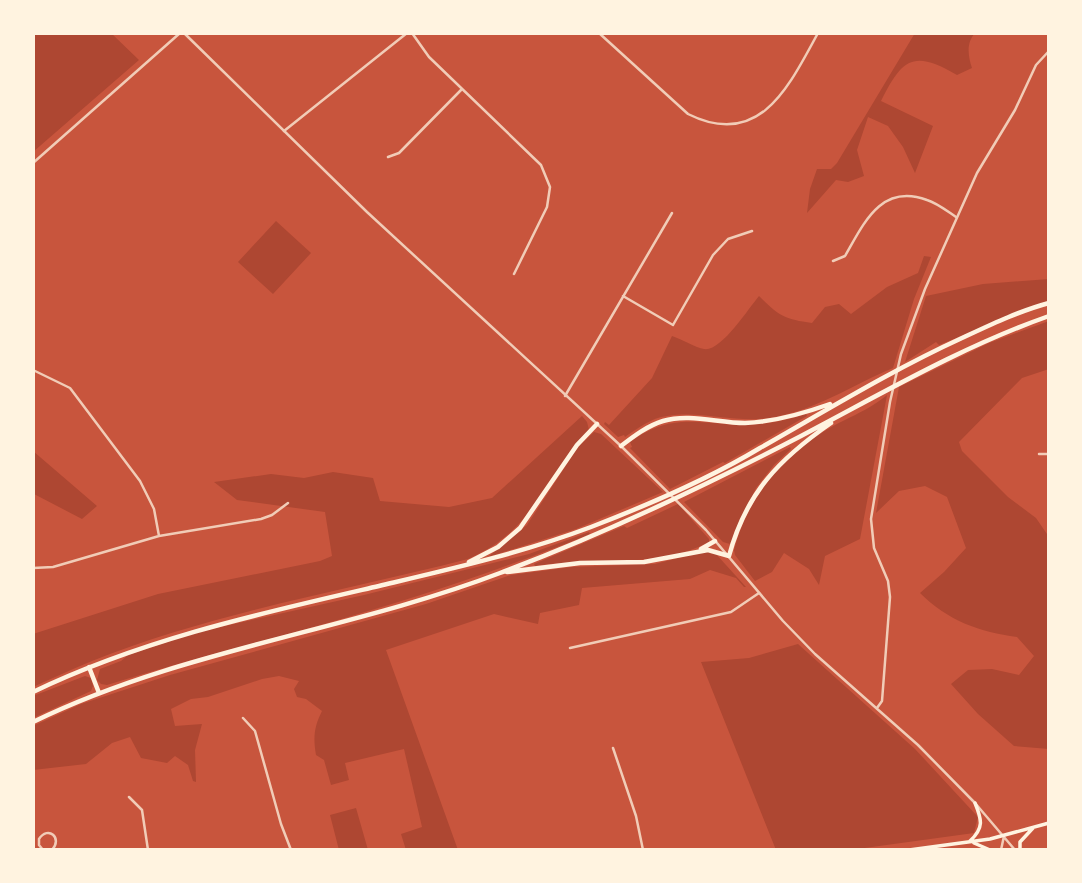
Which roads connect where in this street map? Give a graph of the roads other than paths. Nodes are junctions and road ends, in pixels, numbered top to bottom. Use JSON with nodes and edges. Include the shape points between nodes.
{"nodes":[{"id":1,"x":182,"y":33,"type":"edge"},
{"id":2,"x":409,"y":33,"type":"edge"},
{"id":3,"x":599,"y":33,"type":"edge"},
{"id":4,"x":818,"y":33,"type":"edge"},
{"id":5,"x":1049,"y":51,"type":"edge"},
{"id":6,"x":462,"y":89,"type":"junction"},
{"id":7,"x":284,"y":131,"type":"junction"},
{"id":8,"x":388,"y":157,"type":"dead end"},
{"id":9,"x":33,"y":163,"type":"edge"},
{"id":10,"x":672,"y":213,"type":"dead end"},
{"id":11,"x":956,"y":217,"type":"junction"},
{"id":12,"x":752,"y":231,"type":"dead end"},
{"id":13,"x":833,"y":261,"type":"dead end"},
{"id":14,"x":514,"y":274,"type":"dead end"},
{"id":15,"x":623,"y":296,"type":"junction"},
{"id":16,"x":1049,"y":303,"type":"edge"},
{"id":17,"x":1049,"y":316,"type":"edge"},
{"id":18,"x":33,"y":370,"type":"edge"},
{"id":19,"x":565,"y":396,"type":"junction"},
{"id":20,"x":841,"y":400,"type":"junction"},
{"id":21,"x":850,"y":410,"type":"junction"},
{"id":22,"x":597,"y":424,"type":"junction"},
{"id":23,"x":621,"y":446,"type":"junction"},
{"id":24,"x":1040,"y":453,"type":"dead end"},
{"id":25,"x":1049,"y":454,"type":"edge"},
{"id":26,"x":288,"y":503,"type":"dead end"},
{"id":27,"x":159,"y":536,"type":"junction"},
{"id":28,"x":715,"y":541,"type":"junction"},
{"id":29,"x":697,"y":551,"type":"junction"},
{"id":30,"x":729,"y":556,"type":"junction"},
{"id":31,"x":461,"y":567,"type":"junction"},
{"id":32,"x":33,"y":568,"type":"edge"},
{"id":33,"x":499,"y":574,"type":"junction"},
{"id":34,"x":759,"y":593,"type":"junction"},
{"id":35,"x":570,"y":648,"type":"dead end"},
{"id":36,"x":89,"y":667,"type":"junction"},
{"id":37,"x":33,"y":692,"type":"edge"},
{"id":38,"x":99,"y":693,"type":"junction"},
{"id":39,"x":877,"y":708,"type":"junction"},
{"id":40,"x":243,"y":718,"type":"dead end"},
{"id":41,"x":33,"y":722,"type":"edge"},
{"id":42,"x":613,"y":748,"type":"dead end"},
{"id":43,"x":129,"y":797,"type":"dead end"},
{"id":44,"x":975,"y":803,"type":"junction"},
{"id":45,"x":1049,"y":823,"type":"edge"},
{"id":46,"x":1034,"y":827,"type":"junction"},
{"id":47,"x":1004,"y":836,"type":"junction"},
{"id":48,"x":969,"y":842,"type":"junction"},
{"id":49,"x":43,"y":850,"type":"edge"},
{"id":50,"x":52,"y":850,"type":"edge"},
{"id":51,"x":148,"y":850,"type":"edge"},
{"id":52,"x":291,"y":850,"type":"edge"},
{"id":53,"x":643,"y":850,"type":"edge"},
{"id":54,"x":909,"y":850,"type":"edge"},
{"id":55,"x":990,"y":850,"type":"edge"},
{"id":56,"x":1002,"y":850,"type":"edge"},
{"id":57,"x":1018,"y":850,"type":"edge"}],
"edges":[{"from":1,"to":7,"type":"street"},
{"from":1,"to":9,"type":"street"},
{"from":2,"to":6,"type":"street"},
{"from":2,"to":7,"type":"street"},
{"from":3,"to":4,"type":"street","via":[[688,114],[722,125],[767,111],[790,84]]},
{"from":5,"to":11,"type":"street","via":[[1036,65]]},
{"from":6,"to":8,"type":"street","via":[[399,153]]},
{"from":6,"to":14,"type":"street","via":[[533,155],[547,176],[547,207]]},
{"from":7,"to":19,"type":"street"},
{"from":10,"to":15,"type":"street"},
{"from":11,"to":13,"type":"street","via":[[929,200],[901,196],[887,201],[869,215],[845,256]]},
{"from":11,"to":39,"type":"street","via":[[901,354],[871,519],[874,548],[890,597],[882,701]]},
{"from":12,"to":15,"type":"street","via":[[728,239],[713,255],[673,325]]},
{"from":15,"to":19,"type":"street"},
{"from":16,"to":20,"type":"highway","via":[[921,356]]},
{"from":17,"to":21,"type":"highway","via":[[989,338]]},
{"from":18,"to":27,"type":"street","via":[[69,388],[141,481],[154,509]]},
{"from":19,"to":22,"type":"street"},
{"from":20,"to":23,"type":"highway","via":[[779,419],[744,423],[664,420]]},
{"from":20,"to":31,"type":"highway","via":[[685,487],[531,548]]},
{"from":21,"to":30,"type":"highway","via":[[789,453],[765,480],[744,514]]},
{"from":21,"to":33,"type":"highway","via":[[692,493]]},
{"from":22,"to":23,"type":"street"},
{"from":22,"to":31,"type":"highway","via":[[520,528],[498,547]]},
{"from":23,"to":28,"type":"street"},
{"from":24,"to":25,"type":"street"},
{"from":26,"to":27,"type":"street","via":[[261,519]]},
{"from":27,"to":32,"type":"street","via":[[53,567]]},
{"from":28,"to":29,"type":"highway"},
{"from":28,"to":30,"type":"street"},
{"from":29,"to":30,"type":"highway"},
{"from":29,"to":33,"type":"highway","via":[[644,562],[580,563]]},
{"from":30,"to":34,"type":"street"},
{"from":31,"to":36,"type":"highway","via":[[207,628]]},
{"from":33,"to":38,"type":"highway"},
{"from":34,"to":35,"type":"street","via":[[732,612]]},
{"from":34,"to":39,"type":"street","via":[[814,654]]},
{"from":36,"to":37,"type":"highway"},
{"from":36,"to":38,"type":"highway"},
{"from":38,"to":41,"type":"highway"},
{"from":39,"to":44,"type":"street"},
{"from":40,"to":52,"type":"street","via":[[255,731]]},
{"from":42,"to":53,"type":"street"},
{"from":43,"to":51,"type":"street","via":[[142,810]]},
{"from":44,"to":47,"type":"street"},
{"from":44,"to":48,"type":"main road","via":[[982,825]]},
{"from":45,"to":46,"type":"main road"},
{"from":46,"to":47,"type":"main road"},
{"from":46,"to":57,"type":"main road"},
{"from":47,"to":48,"type":"main road"},
{"from":47,"to":56,"type":"street"},
{"from":47,"to":57,"type":"street"},
{"from":48,"to":54,"type":"main road"},
{"from":48,"to":55,"type":"main road"},
{"from":49,"to":50,"type":"street","via":[[39,839],[48,832],[57,840]]}]}
